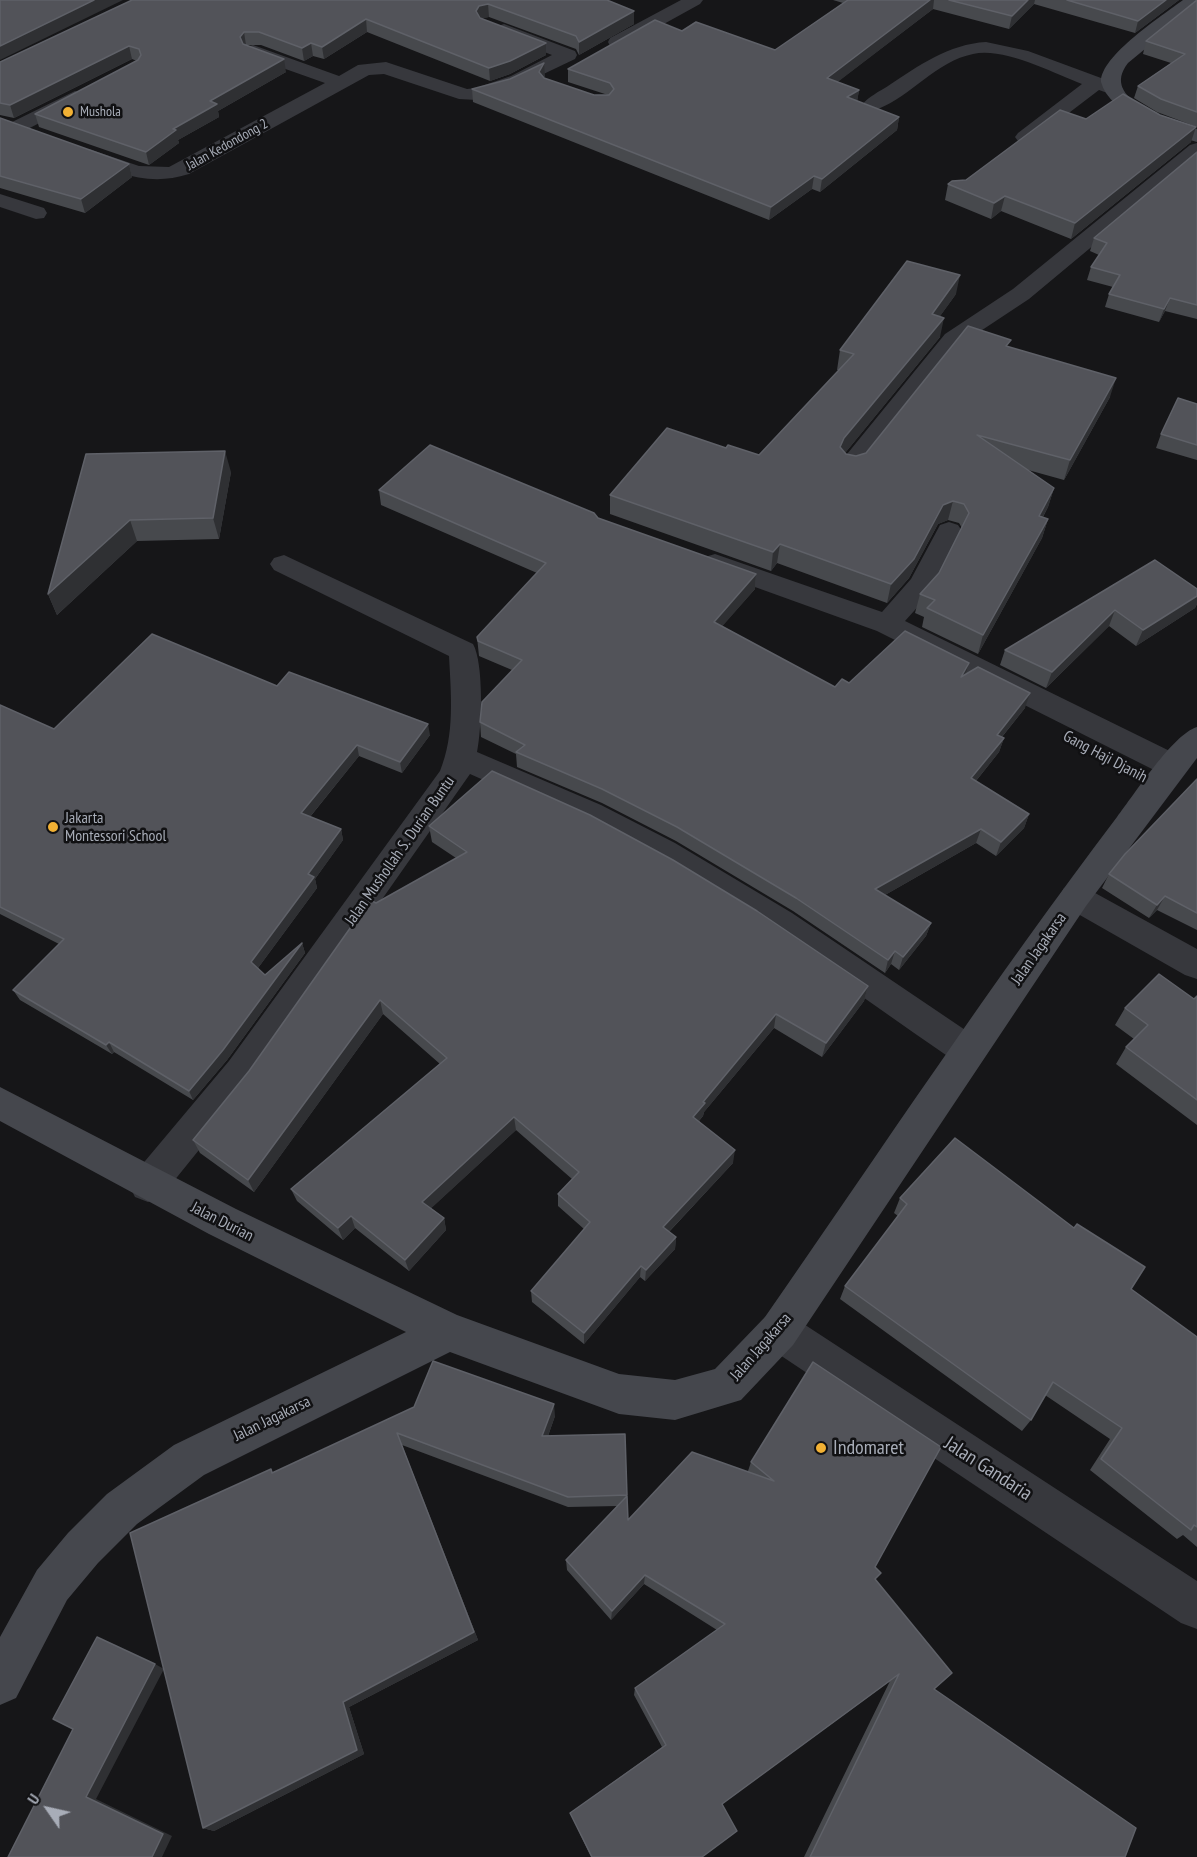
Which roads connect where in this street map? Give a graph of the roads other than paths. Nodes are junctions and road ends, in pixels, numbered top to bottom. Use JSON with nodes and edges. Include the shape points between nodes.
{"nodes":[{"id":1,"x":694,"y":0,"type":"edge"},
{"id":2,"x":1194,"y":0,"type":"edge"},
{"id":3,"x":488,"y":24,"type":"edge"},
{"id":4,"x":253,"y":51,"type":"edge"},
{"id":5,"x":583,"y":54,"type":"junction"},
{"id":6,"x":339,"y":82,"type":"junction"},
{"id":7,"x":552,"y":84,"type":"edge"},
{"id":8,"x":1104,"y":86,"type":"junction"},
{"id":9,"x":94,"y":87,"type":"edge"},
{"id":10,"x":872,"y":105,"type":"edge"},
{"id":11,"x":88,"y":111,"type":"edge"},
{"id":12,"x":8,"y":125,"type":"edge"},
{"id":13,"x":59,"y":127,"type":"edge"},
{"id":14,"x":1197,"y":136,"type":"edge"},
{"id":15,"x":40,"y":137,"type":"edge"},
{"id":16,"x":1010,"y":147,"type":"edge"},
{"id":17,"x":71,"y":148,"type":"edge"},
{"id":18,"x":1197,"y":148,"type":"edge"},
{"id":19,"x":0,"y":200,"type":"edge"},
{"id":20,"x":36,"y":213,"type":"dead end"},
{"id":21,"x":852,"y":465,"type":"edge"},
{"id":22,"x":949,"y":531,"type":"edge"},
{"id":23,"x":686,"y":553,"type":"edge"},
{"id":24,"x":284,"y":564,"type":"dead end"},
{"id":25,"x":887,"y":624,"type":"junction"},
{"id":26,"x":1051,"y":729,"type":"dead end"},
{"id":27,"x":1197,"y":738,"type":"edge"},
{"id":28,"x":462,"y":758,"type":"junction"},
{"id":29,"x":1166,"y":776,"type":"junction"},
{"id":30,"x":1075,"y":897,"type":"junction"},
{"id":31,"x":1197,"y":965,"type":"edge"},
{"id":32,"x":968,"y":1051,"type":"junction"},
{"id":33,"x":0,"y":1103,"type":"edge"},
{"id":34,"x":148,"y":1185,"type":"junction"},
{"id":35,"x":779,"y":1331,"type":"junction"},
{"id":36,"x":448,"y":1332,"type":"junction"},
{"id":37,"x":1197,"y":1607,"type":"edge"},
{"id":38,"x":0,"y":1682,"type":"edge"}],
"edges":[{"from":1,"to":5,"type":"street"},
{"from":2,"to":8,"type":"main road","via":[[1122,58]]},
{"from":3,"to":5,"type":"street"},
{"from":4,"to":6,"type":"street"},
{"from":5,"to":6,"type":"street","name":"Jalan Kedondong 2","via":[[474,95],[381,67],[365,69]]},
{"from":5,"to":7,"type":"street"},
{"from":6,"to":17,"type":"street","name":"Jalan Kedondong 2","via":[[182,170],[166,175],[147,174]]},
{"from":8,"to":10,"type":"street","via":[[1011,52],[976,48],[942,61]]},
{"from":8,"to":14,"type":"main road","via":[[1132,109]]},
{"from":8,"to":16,"type":"street"},
{"from":9,"to":12,"type":"street"},
{"from":11,"to":13,"type":"street"},
{"from":12,"to":15,"type":"street"},
{"from":18,"to":21,"type":"street","via":[[1022,294],[953,339]]},
{"from":19,"to":20,"type":"street"},
{"from":22,"to":25,"type":"street","via":[[922,584]]},
{"from":23,"to":25,"type":"street"},
{"from":24,"to":28,"type":"street","name":"Jalan Mushollah S. Durian Buntu","via":[[463,651],[466,734]]},
{"from":25,"to":29,"type":"street"},
{"from":26,"to":29,"type":"street","name":"Gang Haji Djanih"},
{"from":27,"to":29,"type":"main road","name":"Jalan Jagakarsa"},
{"from":28,"to":32,"type":"street","via":[[601,819],[663,851],[750,904]]},
{"from":28,"to":34,"type":"street","name":"Jalan Mushollah S. Durian Buntu","via":[[241,1072]]},
{"from":29,"to":30,"type":"main road","name":"Jalan Jagakarsa"},
{"from":30,"to":31,"type":"street"},
{"from":30,"to":32,"type":"main road","name":"Jalan Jagakarsa"},
{"from":32,"to":35,"type":"main road","name":"Jalan Jagakarsa"},
{"from":33,"to":34,"type":"main road","name":"Jalan Durian"},
{"from":34,"to":36,"type":"main road","name":"Jalan Durian"},
{"from":35,"to":36,"type":"main road","name":"Jalan Jagakarsa","via":[[727,1386],[675,1400],[619,1394]]},
{"from":35,"to":37,"type":"street","name":"Jalan Gandaria"},
{"from":36,"to":38,"type":"main road","name":"Jalan Jagakarsa","via":[[189,1460],[122,1509],[52,1586]]}]}
